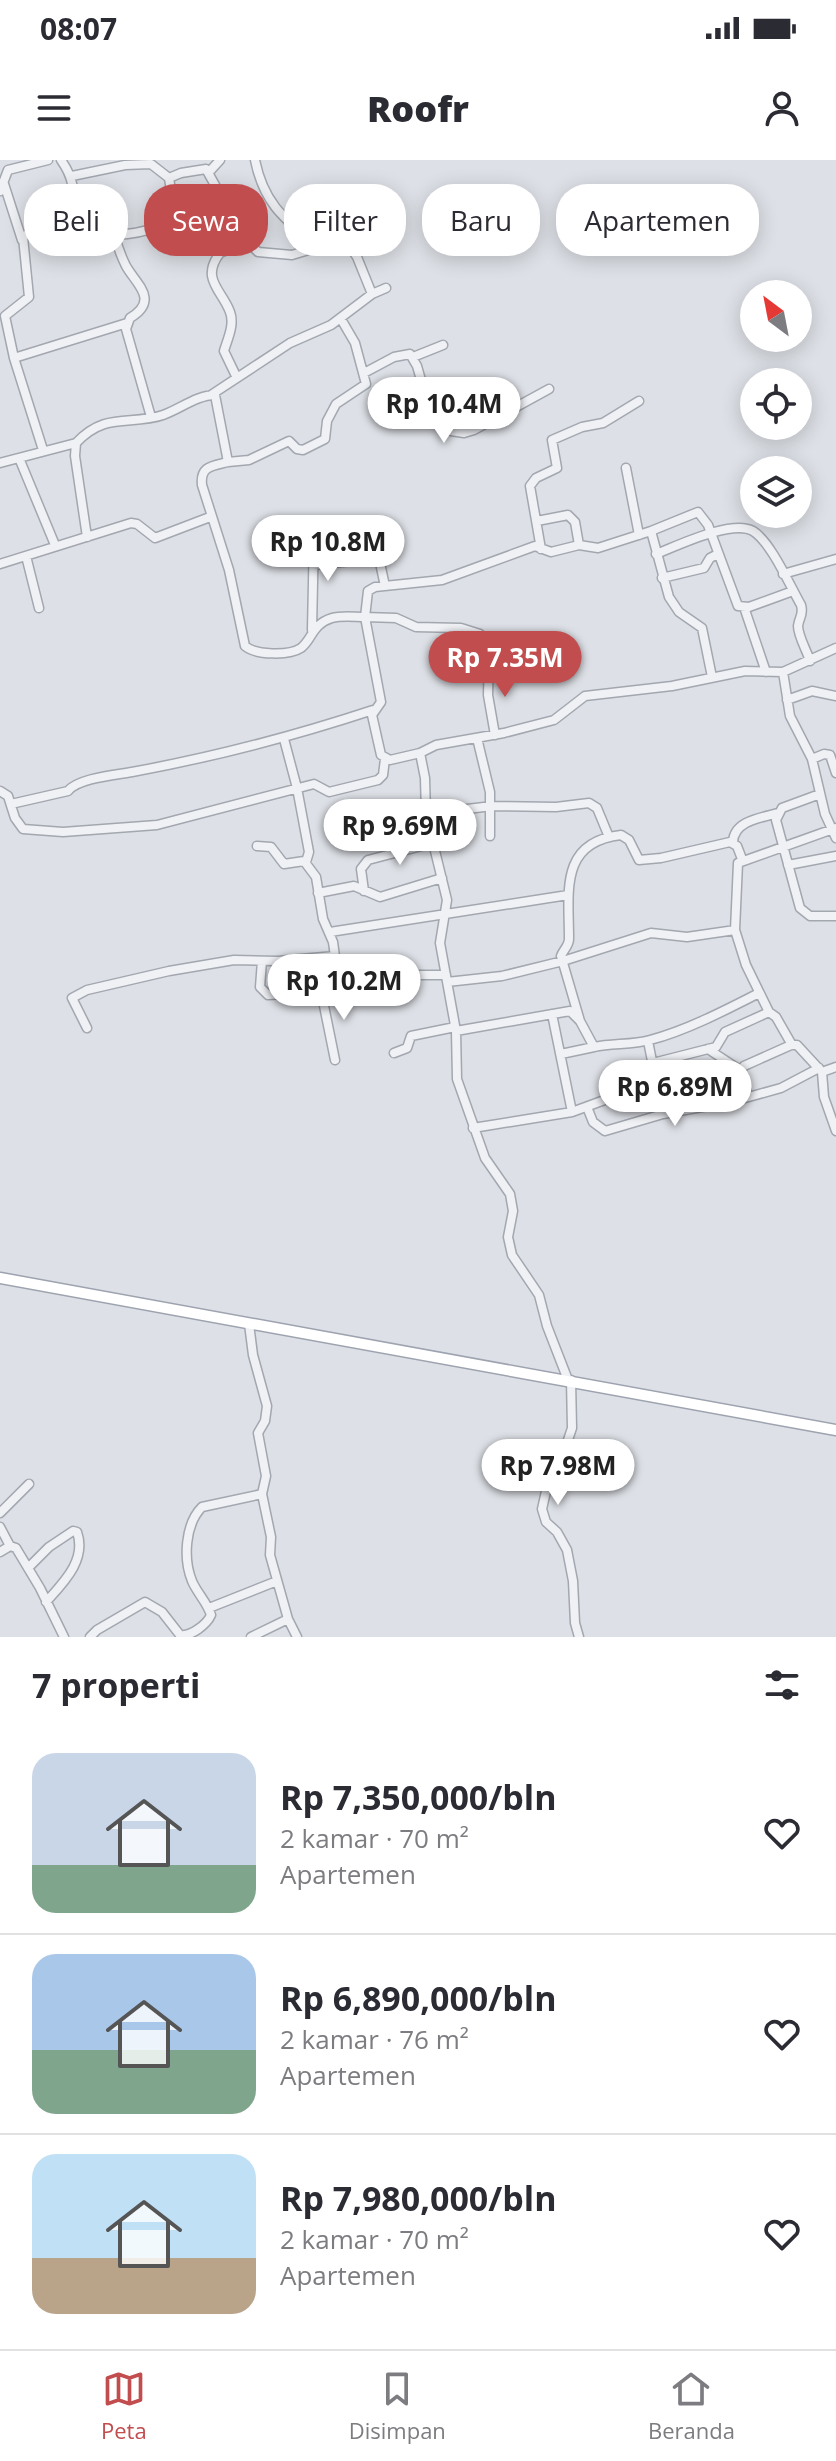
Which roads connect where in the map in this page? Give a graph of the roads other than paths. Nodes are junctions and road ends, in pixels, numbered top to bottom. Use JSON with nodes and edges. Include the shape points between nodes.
{"nodes":[{"id":1,"x":48,"y":160,"type":"edge"},
{"id":2,"x":61,"y":160,"type":"edge"},
{"id":3,"x":220,"y":160,"type":"edge"},
{"id":4,"x":255,"y":160,"type":"edge"},
{"id":5,"x":209,"y":172,"type":"junction"},
{"id":6,"x":72,"y":176,"type":"junction"},
{"id":7,"x":169,"y":178,"type":"junction"},
{"id":8,"x":72,"y":184,"type":"edge"},
{"id":9,"x":216,"y":184,"type":"edge"},
{"id":10,"x":2,"y":188,"type":"edge"},
{"id":11,"x":284,"y":217,"type":"edge"},
{"id":12,"x":128,"y":233,"type":"edge"},
{"id":13,"x":22,"y":240,"type":"joint"},
{"id":14,"x":122,"y":256,"type":"edge"},
{"id":15,"x":219,"y":256,"type":"edge"},
{"id":16,"x":356,"y":256,"type":"edge"},
{"id":17,"x":386,"y":288,"type":"dead end"},
{"id":18,"x":372,"y":294,"type":"junction"},
{"id":19,"x":341,"y":319,"type":"junction"},
{"id":20,"x":127,"y":323,"type":"junction"},
{"id":21,"x":443,"y":345,"type":"dead end"},
{"id":22,"x":413,"y":357,"type":"junction"},
{"id":23,"x":14,"y":358,"type":"junction"},
{"id":24,"x":364,"y":373,"type":"junction"},
{"id":25,"x":237,"y":378,"type":"junction"},
{"id":26,"x":549,"y":389,"type":"dead end"},
{"id":27,"x":211,"y":395,"type":"junction"},
{"id":28,"x":639,"y":401,"type":"dead end"},
{"id":29,"x":151,"y":417,"type":"junction"},
{"id":30,"x":76,"y":443,"type":"junction"},
{"id":31,"x":43,"y":450,"type":"junction"},
{"id":32,"x":19,"y":458,"type":"junction"},
{"id":33,"x":228,"y":462,"type":"junction"},
{"id":34,"x":0,"y":463,"type":"edge"},
{"id":35,"x":626,"y":468,"type":"dead end"},
{"id":36,"x":210,"y":517,"type":"junction"},
{"id":37,"x":537,"y":521,"type":"junction"},
{"id":38,"x":651,"y":531,"type":"junction"},
{"id":39,"x":711,"y":533,"type":"junction"},
{"id":40,"x":314,"y":534,"type":"dead end"},
{"id":41,"x":639,"y":535,"type":"junction"},
{"id":42,"x":87,"y":537,"type":"junction"},
{"id":43,"x":55,"y":545,"type":"junction"},
{"id":44,"x":579,"y":545,"type":"junction"},
{"id":45,"x":541,"y":549,"type":"junction"},
{"id":46,"x":656,"y":554,"type":"junction"},
{"id":47,"x":718,"y":554,"type":"junction"},
{"id":48,"x":26,"y":556,"type":"junction"},
{"id":49,"x":836,"y":559,"type":"edge"},
{"id":50,"x":0,"y":564,"type":"edge"},
{"id":51,"x":313,"y":565,"type":"junction"},
{"id":52,"x":783,"y":574,"type":"junction"},
{"id":53,"x":662,"y":578,"type":"junction"},
{"id":54,"x":385,"y":586,"type":"junction"},
{"id":55,"x":793,"y":591,"type":"junction"},
{"id":56,"x":744,"y":607,"type":"junction"},
{"id":57,"x":39,"y":608,"type":"dead end"},
{"id":58,"x":365,"y":617,"type":"junction"},
{"id":59,"x":312,"y":630,"type":"junction"},
{"id":60,"x":836,"y":648,"type":"edge"},
{"id":61,"x":810,"y":661,"type":"junction"},
{"id":62,"x":766,"y":672,"type":"junction"},
{"id":63,"x":783,"y":672,"type":"junction"},
{"id":64,"x":712,"y":677,"type":"junction"},
{"id":65,"x":836,"y":696,"type":"edge"},
{"id":66,"x":787,"y":700,"type":"junction"},
{"id":67,"x":373,"y":710,"type":"junction"},
{"id":68,"x":495,"y":735,"type":"junction"},
{"id":69,"x":477,"y":738,"type":"junction"},
{"id":70,"x":284,"y":739,"type":"junction"},
{"id":71,"x":420,"y":753,"type":"junction"},
{"id":72,"x":385,"y":759,"type":"junction"},
{"id":73,"x":812,"y":759,"type":"junction"},
{"id":74,"x":836,"y":773,"type":"edge"},
{"id":75,"x":297,"y":788,"type":"junction"},
{"id":76,"x":0,"y":791,"type":"edge"},
{"id":77,"x":820,"y":794,"type":"junction"},
{"id":78,"x":11,"y":804,"type":"junction"},
{"id":79,"x":492,"y":806,"type":"junction"},
{"id":80,"x":778,"y":813,"type":"junction"},
{"id":81,"x":426,"y":814,"type":"junction"},
{"id":82,"x":835,"y":832,"type":"edge"},
{"id":83,"x":490,"y":836,"type":"dead end"},
{"id":84,"x":609,"y":837,"type":"junction"},
{"id":85,"x":733,"y":842,"type":"junction"},
{"id":86,"x":433,"y":843,"type":"junction"},
{"id":87,"x":257,"y":846,"type":"dead end"},
{"id":88,"x":783,"y":846,"type":"junction"},
{"id":89,"x":836,"y":856,"type":"edge"},
{"id":90,"x":742,"y":859,"type":"junction"},
{"id":91,"x":306,"y":862,"type":"junction"},
{"id":92,"x":788,"y":865,"type":"junction"},
{"id":93,"x":442,"y":878,"type":"junction"},
{"id":94,"x":364,"y":891,"type":"junction"},
{"id":95,"x":318,"y":893,"type":"junction"},
{"id":96,"x":568,"y":895,"type":"junction"},
{"id":97,"x":445,"y":915,"type":"junction"},
{"id":98,"x":836,"y":916,"type":"edge"},
{"id":99,"x":735,"y":930,"type":"junction"},
{"id":100,"x":330,"y":932,"type":"junction"},
{"id":101,"x":335,"y":956,"type":"junction"},
{"id":102,"x":262,"y":961,"type":"junction"},
{"id":103,"x":563,"y":961,"type":"junction"},
{"id":104,"x":446,"y":978,"type":"junction"},
{"id":105,"x":339,"y":986,"type":"junction"},
{"id":106,"x":321,"y":991,"type":"junction"},
{"id":107,"x":759,"y":993,"type":"junction"},
{"id":108,"x":769,"y":1012,"type":"junction"},
{"id":109,"x":552,"y":1014,"type":"junction"},
{"id":110,"x":580,"y":1021,"type":"junction"},
{"id":111,"x":87,"y":1028,"type":"dead end"},
{"id":112,"x":455,"y":1029,"type":"junction"},
{"id":113,"x":648,"y":1041,"type":"junction"},
{"id":114,"x":792,"y":1045,"type":"junction"},
{"id":115,"x":594,"y":1047,"type":"junction"},
{"id":116,"x":708,"y":1048,"type":"junction"},
{"id":117,"x":394,"y":1053,"type":"dead end"},
{"id":118,"x":561,"y":1054,"type":"junction"},
{"id":119,"x":335,"y":1060,"type":"dead end"},
{"id":120,"x":653,"y":1063,"type":"junction"},
{"id":121,"x":836,"y":1067,"type":"edge"},
{"id":122,"x":740,"y":1070,"type":"junction"},
{"id":123,"x":820,"y":1070,"type":"junction"},
{"id":124,"x":745,"y":1098,"type":"junction"},
{"id":125,"x":587,"y":1107,"type":"junction"},
{"id":126,"x":572,"y":1112,"type":"junction"},
{"id":127,"x":473,"y":1128,"type":"junction"},
{"id":128,"x":836,"y":1131,"type":"edge"},
{"id":129,"x":0,"y":1278,"type":"edge"},
{"id":130,"x":249,"y":1324,"type":"junction"},
{"id":131,"x":570,"y":1380,"type":"junction"},
{"id":132,"x":836,"y":1430,"type":"edge"},
{"id":133,"x":29,"y":1484,"type":"dead end"},
{"id":134,"x":262,"y":1494,"type":"junction"},
{"id":135,"x":0,"y":1513,"type":"edge"},
{"id":136,"x":0,"y":1527,"type":"edge"},
{"id":137,"x":10,"y":1546,"type":"junction"},
{"id":138,"x":0,"y":1552,"type":"edge"},
{"id":139,"x":28,"y":1568,"type":"junction"},
{"id":140,"x":277,"y":1581,"type":"junction"},
{"id":141,"x":46,"y":1602,"type":"junction"},
{"id":142,"x":209,"y":1608,"type":"junction"},
{"id":143,"x":288,"y":1619,"type":"junction"},
{"id":144,"x":173,"y":1634,"type":"edge"},
{"id":145,"x":64,"y":1637,"type":"edge"},
{"id":146,"x":90,"y":1637,"type":"edge"},
{"id":147,"x":251,"y":1637,"type":"edge"},
{"id":148,"x":297,"y":1637,"type":"edge"},
{"id":149,"x":579,"y":1637,"type":"edge"}],
"edges":[{"from":1,"to":10,"type":"street","via":[[12,168]]},
{"from":2,"to":6,"type":"street"},
{"from":3,"to":5,"type":"street"},
{"from":4,"to":11,"type":"street","via":[[263,189]]},
{"from":5,"to":7,"type":"street","via":[[202,168]]},
{"from":5,"to":9,"type":"street"},
{"from":6,"to":7,"type":"street","via":[[151,164]]},
{"from":6,"to":8,"type":"street"},
{"from":7,"to":12,"type":"street","via":[[173,214],[148,230]]},
{"from":10,"to":13,"type":"street"},
{"from":13,"to":23,"type":"street","via":[[29,297],[4,320]]},
{"from":14,"to":20,"type":"street","via":[[144,295],[141,310]]},
{"from":15,"to":25,"type":"street","via":[[212,272],[216,290],[230,310],[224,351]]},
{"from":16,"to":18,"type":"street"},
{"from":17,"to":18,"type":"street"},
{"from":18,"to":19,"type":"street"},
{"from":19,"to":24,"type":"street"},
{"from":19,"to":25,"type":"street","via":[[290,343]]},
{"from":20,"to":23,"type":"street"},
{"from":20,"to":29,"type":"street"},
{"from":21,"to":22,"type":"street"},
{"from":22,"to":24,"type":"street","via":[[401,354]]},
{"from":22,"to":26,"type":"street","via":[[427,401],[457,434]]},
{"from":23,"to":31,"type":"street"},
{"from":24,"to":33,"type":"street","via":[[363,387],[336,404],[323,441],[299,450],[289,441],[249,460]]},
{"from":25,"to":27,"type":"street"},
{"from":27,"to":29,"type":"street"},
{"from":27,"to":33,"type":"street","via":[[218,400]]},
{"from":28,"to":37,"type":"street","via":[[603,423],[552,440],[557,468],[530,486]]},
{"from":29,"to":30,"type":"street","via":[[105,423]]},
{"from":30,"to":31,"type":"street"},
{"from":30,"to":42,"type":"street"},
{"from":31,"to":32,"type":"street"},
{"from":32,"to":34,"type":"street"},
{"from":32,"to":43,"type":"street"},
{"from":33,"to":36,"type":"street","via":[[202,473]]},
{"from":35,"to":41,"type":"street"},
{"from":36,"to":42,"type":"street","via":[[155,538],[131,523]]},
{"from":36,"to":59,"type":"street","via":[[248,650],[296,651]]},
{"from":37,"to":44,"type":"street","via":[[568,515],[575,522]]},
{"from":37,"to":45,"type":"street"},
{"from":38,"to":39,"type":"street","via":[[698,512]]},
{"from":38,"to":41,"type":"street"},
{"from":38,"to":46,"type":"street"},
{"from":39,"to":46,"type":"street"},
{"from":39,"to":47,"type":"street"},
{"from":39,"to":52,"type":"street","via":[[752,531]]},
{"from":40,"to":51,"type":"street"},
{"from":41,"to":44,"type":"street","via":[[598,548]]},
{"from":42,"to":43,"type":"street"},
{"from":43,"to":48,"type":"street"},
{"from":44,"to":45,"type":"street","via":[[551,552]]},
{"from":45,"to":54,"type":"street","via":[[535,546],[442,580]]},
{"from":46,"to":53,"type":"street"},
{"from":47,"to":53,"type":"street","via":[[704,568]]},
{"from":47,"to":56,"type":"street","via":[[735,601]]},
{"from":48,"to":50,"type":"street"},
{"from":48,"to":57,"type":"street"},
{"from":49,"to":52,"type":"street"},
{"from":51,"to":54,"type":"street","via":[[372,559],[380,563]]},
{"from":51,"to":59,"type":"street"},
{"from":52,"to":55,"type":"street"},
{"from":53,"to":64,"type":"street","via":[[679,612],[702,628]]},
{"from":54,"to":58,"type":"street","via":[[365,595]]},
{"from":55,"to":56,"type":"street"},
{"from":55,"to":61,"type":"street","via":[[803,612],[799,631]]},
{"from":56,"to":62,"type":"street"},
{"from":58,"to":59,"type":"street","via":[[332,618]]},
{"from":58,"to":67,"type":"street","via":[[381,702]]},
{"from":58,"to":68,"type":"street","via":[[388,616],[416,627],[480,634],[489,656]]},
{"from":60,"to":61,"type":"street"},
{"from":61,"to":63,"type":"street"},
{"from":62,"to":63,"type":"street"},
{"from":62,"to":64,"type":"street"},
{"from":63,"to":66,"type":"street"},
{"from":64,"to":68,"type":"street","via":[[585,696],[554,720]]},
{"from":65,"to":66,"type":"street","via":[[812,691]]},
{"from":66,"to":73,"type":"street"},
{"from":67,"to":70,"type":"street"},
{"from":67,"to":72,"type":"street","via":[[374,733]]},
{"from":68,"to":69,"type":"street"},
{"from":69,"to":71,"type":"street"},
{"from":69,"to":79,"type":"street"},
{"from":70,"to":75,"type":"street"},
{"from":70,"to":78,"type":"street","via":[[93,780]]},
{"from":71,"to":72,"type":"street"},
{"from":71,"to":81,"type":"street"},
{"from":72,"to":75,"type":"street","via":[[378,780],[329,792],[314,784]]},
{"from":73,"to":74,"type":"street","via":[[830,755]]},
{"from":73,"to":77,"type":"street"},
{"from":75,"to":78,"type":"street","via":[[157,825],[63,832],[23,829]]},
{"from":75,"to":91,"type":"street","via":[[309,852]]},
{"from":76,"to":78,"type":"street"},
{"from":77,"to":80,"type":"street"},
{"from":77,"to":82,"type":"street"},
{"from":79,"to":81,"type":"street"},
{"from":79,"to":83,"type":"street"},
{"from":79,"to":84,"type":"street","via":[[589,803],[597,808]]},
{"from":80,"to":85,"type":"street","via":[[739,827]]},
{"from":80,"to":88,"type":"street"},
{"from":81,"to":86,"type":"street"},
{"from":82,"to":88,"type":"street"},
{"from":84,"to":85,"type":"street","via":[[626,837],[641,860]]},
{"from":84,"to":96,"type":"street","via":[[592,843],[575,860]]},
{"from":85,"to":90,"type":"street"},
{"from":86,"to":93,"type":"street"},
{"from":86,"to":94,"type":"street","via":[[368,860],[361,869]]},
{"from":87,"to":91,"type":"street","via":[[271,847],[284,864]]},
{"from":88,"to":90,"type":"street"},
{"from":88,"to":92,"type":"street"},
{"from":89,"to":92,"type":"street"},
{"from":90,"to":99,"type":"street","via":[[737,866]]},
{"from":91,"to":95,"type":"street"},
{"from":92,"to":98,"type":"street","via":[[805,913]]},
{"from":93,"to":94,"type":"street","via":[[380,897]]},
{"from":93,"to":97,"type":"street"},
{"from":94,"to":95,"type":"street","via":[[354,886]]},
{"from":95,"to":100,"type":"street"},
{"from":96,"to":97,"type":"street"},
{"from":96,"to":103,"type":"street","via":[[569,943]]},
{"from":97,"to":100,"type":"street"},
{"from":97,"to":104,"type":"street","via":[[440,943]]},
{"from":99,"to":103,"type":"street","via":[[687,937],[651,933]]},
{"from":99,"to":107,"type":"street"},
{"from":100,"to":101,"type":"street"},
{"from":101,"to":102,"type":"street"},
{"from":101,"to":105,"type":"street"},
{"from":102,"to":106,"type":"street","via":[[260,987],[265,994]]},
{"from":102,"to":111,"type":"street","via":[[234,960],[87,990],[72,998]]},
{"from":103,"to":104,"type":"street","via":[[502,976]]},
{"from":103,"to":110,"type":"street"},
{"from":104,"to":105,"type":"street","via":[[393,975]]},
{"from":104,"to":112,"type":"street"},
{"from":105,"to":106,"type":"street"},
{"from":106,"to":119,"type":"street"},
{"from":107,"to":108,"type":"street"},
{"from":107,"to":113,"type":"street"},
{"from":108,"to":114,"type":"street"},
{"from":108,"to":116,"type":"street","via":[[725,1032],[718,1045]]},
{"from":109,"to":110,"type":"street","via":[[570,1011]]},
{"from":109,"to":112,"type":"street"},
{"from":109,"to":118,"type":"street"},
{"from":110,"to":115,"type":"street"},
{"from":112,"to":117,"type":"street","via":[[411,1036],[407,1048]]},
{"from":112,"to":127,"type":"street","via":[[456,1072]]},
{"from":113,"to":115,"type":"street"},
{"from":113,"to":120,"type":"street"},
{"from":114,"to":122,"type":"street"},
{"from":114,"to":123,"type":"street","via":[[802,1048]]},
{"from":115,"to":118,"type":"street"},
{"from":116,"to":120,"type":"street"},
{"from":116,"to":122,"type":"street"},
{"from":118,"to":126,"type":"street"},
{"from":120,"to":125,"type":"street","via":[[654,1082]]},
{"from":121,"to":123,"type":"street"},
{"from":122,"to":124,"type":"street"},
{"from":123,"to":124,"type":"street"},
{"from":123,"to":128,"type":"street"},
{"from":124,"to":125,"type":"street","via":[[605,1131],[595,1125]]},
{"from":125,"to":126,"type":"street"},
{"from":126,"to":127,"type":"street"},
{"from":127,"to":131,"type":"street","via":[[485,1158],[510,1194],[512,1255],[539,1295]]},
{"from":129,"to":130,"type":"main road"},
{"from":130,"to":131,"type":"main road"},
{"from":130,"to":134,"type":"street","via":[[267,1406],[258,1433],[266,1476]]},
{"from":131,"to":132,"type":"main road"},
{"from":131,"to":149,"type":"street","via":[[572,1428],[546,1478],[542,1509],[567,1550]]},
{"from":133,"to":135,"type":"street"},
{"from":134,"to":140,"type":"street"},
{"from":134,"to":142,"type":"street","via":[[202,1507],[191,1523],[188,1566]]},
{"from":136,"to":137,"type":"street"},
{"from":137,"to":138,"type":"street"},
{"from":137,"to":139,"type":"street"},
{"from":139,"to":141,"type":"street"},
{"from":139,"to":141,"type":"street","via":[[58,1539],[77,1532],[74,1568]]},
{"from":140,"to":142,"type":"street"},
{"from":140,"to":143,"type":"street"},
{"from":141,"to":145,"type":"street"},
{"from":142,"to":144,"type":"street","via":[[210,1618],[191,1633]]},
{"from":143,"to":147,"type":"street"},
{"from":143,"to":148,"type":"street"},
{"from":144,"to":146,"type":"street","via":[[162,1612],[145,1602]]}]}
